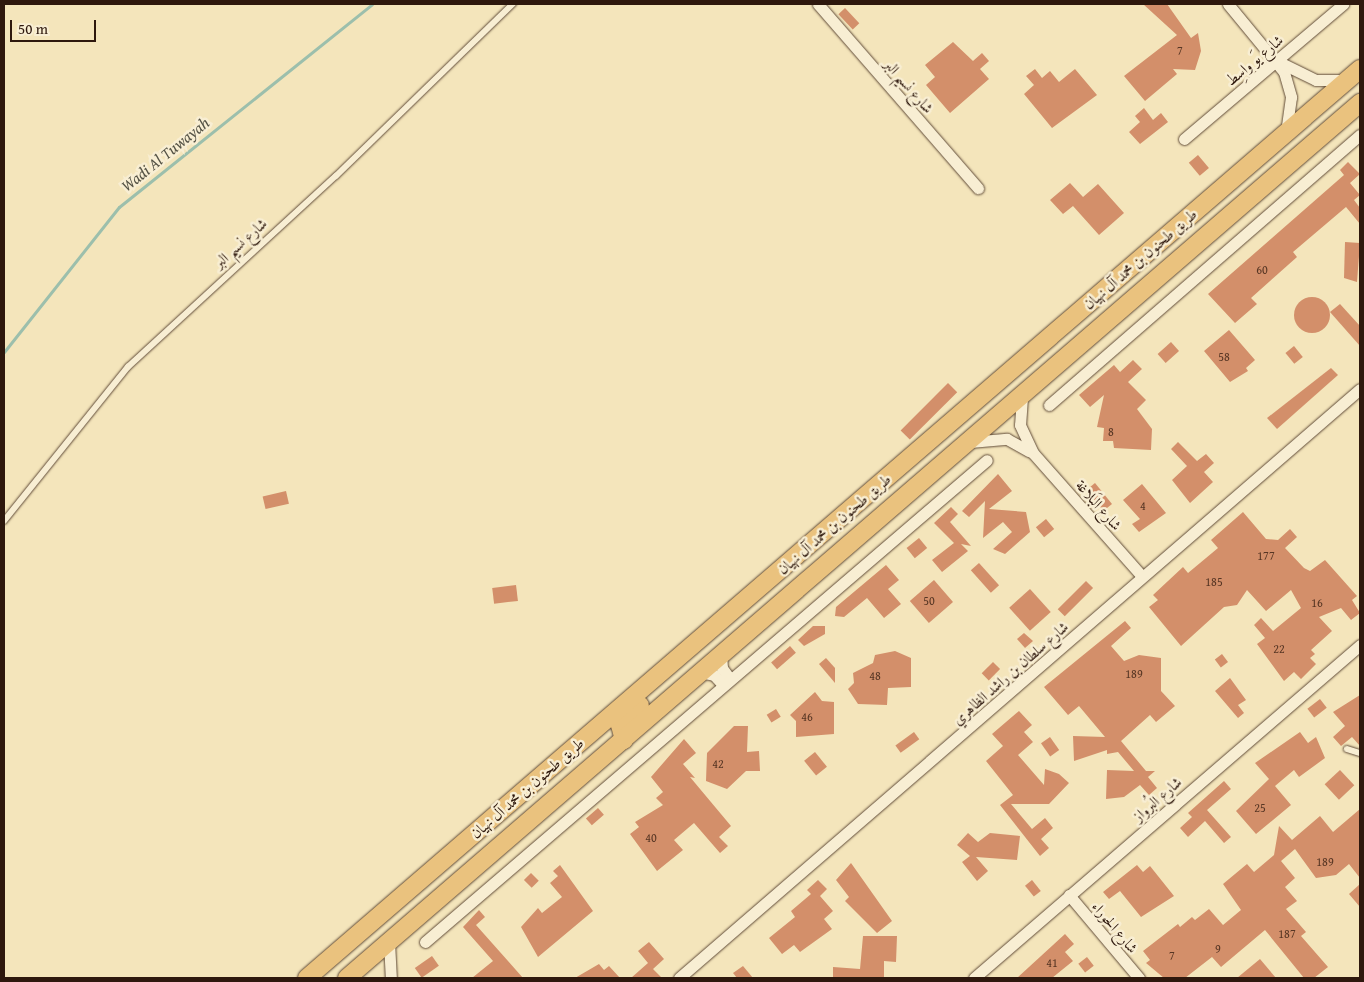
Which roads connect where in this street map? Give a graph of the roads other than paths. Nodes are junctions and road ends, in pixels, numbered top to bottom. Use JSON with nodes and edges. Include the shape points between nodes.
{"nodes":[{"id":1,"x":513,"y":4,"type":"edge"},
{"id":2,"x":818,"y":4,"type":"edge"},
{"id":3,"x":1228,"y":4,"type":"edge"},
{"id":4,"x":1343,"y":4,"type":"edge"},
{"id":5,"x":1277,"y":61,"type":"junction"},
{"id":6,"x":1354,"y":74,"type":"edge"},
{"id":7,"x":1360,"y":103,"type":"edge"},
{"id":8,"x":1285,"y":135,"type":"junction"},
{"id":9,"x":1360,"y":135,"type":"edge"},
{"id":10,"x":1184,"y":139,"type":"dead end"},
{"id":11,"x":978,"y":188,"type":"dead end"},
{"id":12,"x":1360,"y":389,"type":"edge"},
{"id":13,"x":1022,"y":397,"type":"junction"},
{"id":14,"x":1049,"y":405,"type":"dead end"},
{"id":15,"x":970,"y":442,"type":"junction"},
{"id":16,"x":1033,"y":453,"type":"junction"},
{"id":17,"x":987,"y":460,"type":"dead end"},
{"id":18,"x":4,"y":521,"type":"edge"},
{"id":19,"x":1142,"y":576,"type":"junction"},
{"id":20,"x":721,"y":621,"type":"junction"},
{"id":21,"x":1360,"y":645,"type":"edge"},
{"id":22,"x":721,"y":654,"type":"junction"},
{"id":23,"x":700,"y":672,"type":"junction"},
{"id":24,"x":727,"y":682,"type":"junction"},
{"id":25,"x":624,"y":740,"type":"junction"},
{"id":26,"x":1347,"y":749,"type":"dead end"},
{"id":27,"x":1360,"y":753,"type":"edge"},
{"id":28,"x":1069,"y":894,"type":"junction"},
{"id":29,"x":389,"y":942,"type":"junction"},
{"id":30,"x":425,"y":942,"type":"dead end"},
{"id":31,"x":307,"y":978,"type":"edge"},
{"id":32,"x":347,"y":978,"type":"edge"},
{"id":33,"x":391,"y":978,"type":"edge"},
{"id":34,"x":679,"y":978,"type":"edge"},
{"id":35,"x":974,"y":978,"type":"edge"},
{"id":36,"x":1139,"y":978,"type":"edge"}],
"edges":[{"from":1,"to":18,"type":"lane","name":"شارع نسيم البر","via":[[336,176],[128,367]]},
{"from":2,"to":11,"type":"street","name":"شارع نسيم البر"},
{"from":3,"to":5,"type":"street"},
{"from":4,"to":5,"type":"street","name":"شارع يَو واسِط"},
{"from":5,"to":6,"type":"street","via":[[1310,78]]},
{"from":5,"to":8,"type":"street","via":[[1291,97]]},
{"from":5,"to":10,"type":"street","name":"شارع يَو واسِط"},
{"from":6,"to":8,"type":"main road","name":"طريق طحنون بن محمد آل نهيان"},
{"from":7,"to":13,"type":"main road","name":"طريق طحنون بن محمد آل نهيان"},
{"from":8,"to":20,"type":"main road","name":"طريق طحنون بن محمد آل نهيان"},
{"from":9,"to":14,"type":"street"},
{"from":12,"to":19,"type":"street","name":"شارع سلطان بن راشد الظاهري"},
{"from":13,"to":15,"type":"main road","name":"طريق طحنون بن محمد آل نهيان"},
{"from":13,"to":16,"type":"street","name":"شارع البَلاغة","via":[[1020,425]]},
{"from":15,"to":16,"type":"street","name":"شارع البَلاغة","via":[[1007,439]]},
{"from":15,"to":22,"type":"main road","name":"طريق طحنون بن محمد آل نهيان"},
{"from":16,"to":19,"type":"street","name":"شارع البَلاغة"},
{"from":17,"to":24,"type":"street"},
{"from":19,"to":34,"type":"street","name":"شارع سلطان بن راشد الظاهري"},
{"from":20,"to":25,"type":"main road","via":[[700,651],[622,721]]},
{"from":20,"to":31,"type":"main road","name":"طريق طحنون بن محمد آل نهيان"},
{"from":21,"to":28,"type":"street","name":"شارع البُرواز"},
{"from":22,"to":23,"type":"main road","name":"طريق طحنون بن محمد آل نهيان"},
{"from":22,"to":24,"type":"street"},
{"from":23,"to":24,"type":"street","via":[[714,674]]},
{"from":23,"to":25,"type":"main road","name":"طريق طحنون بن محمد آل نهيان"},
{"from":24,"to":30,"type":"street"},
{"from":25,"to":29,"type":"main road","name":"طريق طحنون بن محمد آل نهيان"},
{"from":26,"to":27,"type":"lane"},
{"from":28,"to":35,"type":"street","name":"شارع البُرواز"},
{"from":28,"to":36,"type":"street","name":"شارع الحوراء"},
{"from":29,"to":32,"type":"main road","name":"طريق طحنون بن محمد آل نهيان"},
{"from":29,"to":33,"type":"street"}]}
